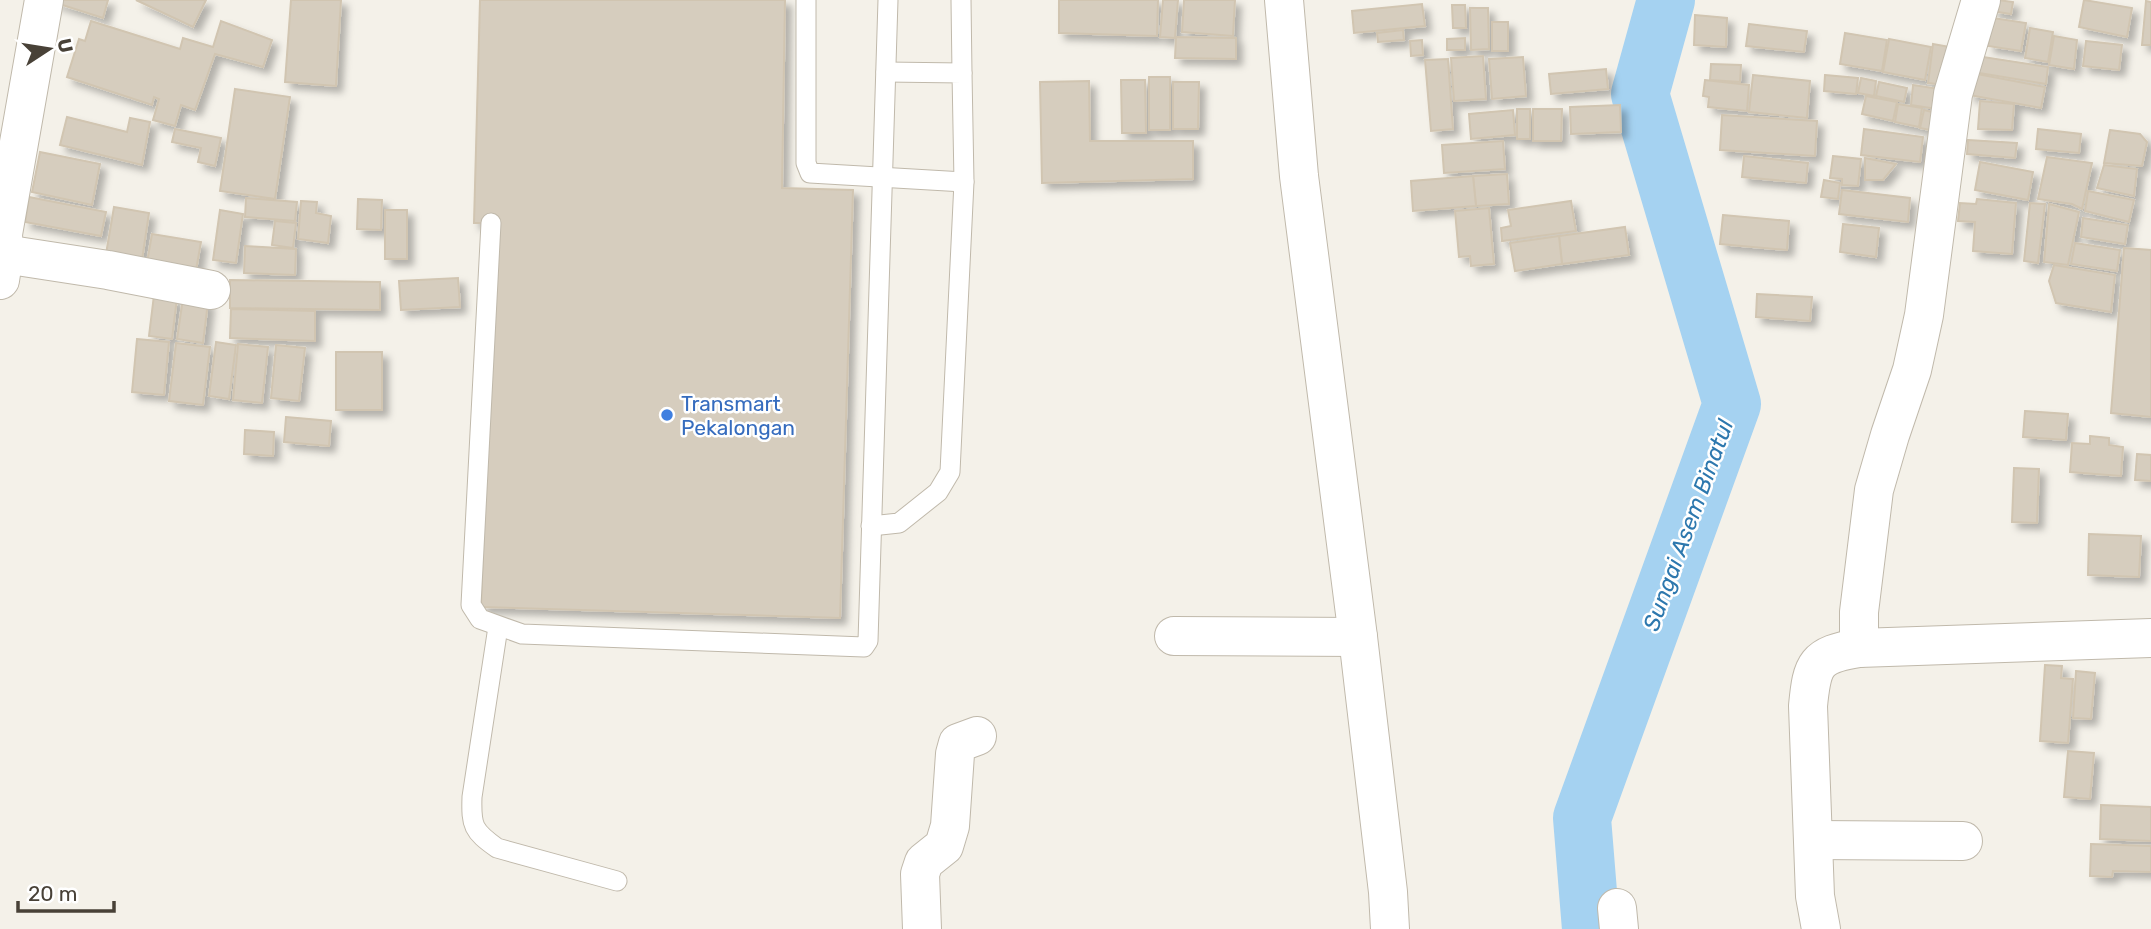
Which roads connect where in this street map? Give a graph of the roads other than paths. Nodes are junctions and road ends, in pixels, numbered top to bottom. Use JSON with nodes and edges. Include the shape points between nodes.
{"nodes":[{"id":1,"x":44,"y":0,"type":"edge"},
{"id":2,"x":806,"y":0,"type":"edge"},
{"id":3,"x":888,"y":0,"type":"edge"},
{"id":4,"x":961,"y":0,"type":"edge"},
{"id":5,"x":1284,"y":0,"type":"edge"},
{"id":6,"x":1982,"y":0,"type":"edge"},
{"id":7,"x":886,"y":72,"type":"junction"},
{"id":8,"x":962,"y":73,"type":"junction"},
{"id":9,"x":882,"y":178,"type":"junction"},
{"id":10,"x":964,"y":182,"type":"junction"},
{"id":11,"x":491,"y":223,"type":"dead end"},
{"id":12,"x":2,"y":250,"type":"edge"},
{"id":13,"x":211,"y":290,"type":"dead end"},
{"id":14,"x":871,"y":526,"type":"junction"},
{"id":15,"x":498,"y":626,"type":"junction"},
{"id":16,"x":1174,"y":636,"type":"dead end"},
{"id":17,"x":1358,"y":637,"type":"junction"},
{"id":18,"x":2151,"y":638,"type":"edge"},
{"id":19,"x":1859,"y":648,"type":"junction"},
{"id":20,"x":977,"y":736,"type":"dead end"},
{"id":21,"x":1814,"y":840,"type":"junction"},
{"id":22,"x":1962,"y":841,"type":"dead end"},
{"id":23,"x":617,"y":881,"type":"dead end"},
{"id":24,"x":922,"y":929,"type":"edge"},
{"id":25,"x":1390,"y":929,"type":"edge"},
{"id":26,"x":1821,"y":929,"type":"edge"}],
"edges":[{"from":1,"to":12,"type":"street"},
{"from":2,"to":9,"type":"lane","via":[[807,168],[810,173]]},
{"from":3,"to":7,"type":"lane"},
{"from":4,"to":8,"type":"lane"},
{"from":5,"to":17,"type":"street","via":[[1298,176]]},
{"from":6,"to":19,"type":"street","via":[[1953,94],[1924,315],[1912,370],[1874,490]]},
{"from":7,"to":8,"type":"lane"},
{"from":7,"to":9,"type":"lane"},
{"from":8,"to":10,"type":"lane"},
{"from":9,"to":10,"type":"lane"},
{"from":9,"to":14,"type":"lane"},
{"from":10,"to":14,"type":"lane","via":[[950,472],[938,492],[900,523]]},
{"from":11,"to":15,"type":"lane","via":[[471,605],[480,619]]},
{"from":12,"to":13,"type":"street"},
{"from":14,"to":15,"type":"lane","via":[[868,641],[864,646],[522,634]]},
{"from":15,"to":23,"type":"lane","via":[[471,821],[497,848]]},
{"from":16,"to":17,"type":"street"},
{"from":17,"to":25,"type":"street"},
{"from":18,"to":19,"type":"street"},
{"from":19,"to":21,"type":"street","via":[[1838,653],[1814,667],[1809,757]]},
{"from":20,"to":24,"type":"street","via":[[958,743],[950,826],[944,846],[924,862],[920,874]]},
{"from":21,"to":22,"type":"street"},
{"from":21,"to":26,"type":"street"}]}
